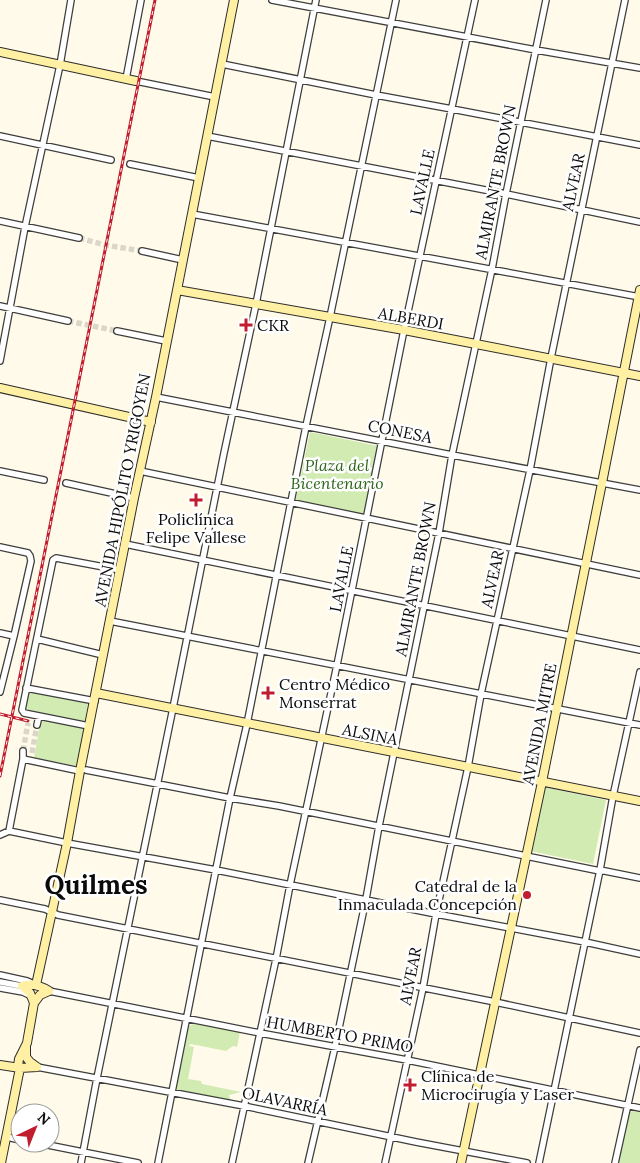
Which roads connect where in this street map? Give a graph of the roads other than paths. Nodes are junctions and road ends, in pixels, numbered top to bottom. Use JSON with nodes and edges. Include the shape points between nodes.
{"nodes":[{"id":1,"x":71,"y":0,"type":"edge"},
{"id":2,"x":141,"y":0,"type":"edge"},
{"id":3,"x":234,"y":0,"type":"edge"},
{"id":4,"x":272,"y":0,"type":"edge"},
{"id":5,"x":316,"y":0,"type":"edge"},
{"id":6,"x":396,"y":0,"type":"edge"},
{"id":7,"x":475,"y":0,"type":"edge"},
{"id":8,"x":546,"y":0,"type":"edge"},
{"id":9,"x":625,"y":0,"type":"edge"},
{"id":10,"x":314,"y":8,"type":"junction"},
{"id":11,"x":390,"y":23,"type":"junction"},
{"id":12,"x":467,"y":36,"type":"junction"},
{"id":13,"x":536,"y":50,"type":"junction"},
{"id":14,"x":0,"y":52,"type":"edge"},
{"id":15,"x":612,"y":63,"type":"junction"},
{"id":16,"x":60,"y":64,"type":"junction"},
{"id":17,"x":222,"y":64,"type":"junction"},
{"id":18,"x":640,"y":68,"type":"edge"},
{"id":19,"x":126,"y":79,"type":"junction"},
{"id":20,"x":300,"y":80,"type":"junction"},
{"id":21,"x":138,"y":81,"type":"joint"},
{"id":22,"x":376,"y":96,"type":"junction"},
{"id":23,"x":215,"y":97,"type":"junction"},
{"id":24,"x":452,"y":109,"type":"junction"},
{"id":25,"x":521,"y":122,"type":"junction"},
{"id":26,"x":0,"y":136,"type":"edge"},
{"id":27,"x":207,"y":136,"type":"junction"},
{"id":28,"x":597,"y":137,"type":"junction"},
{"id":29,"x":43,"y":145,"type":"junction"},
{"id":30,"x":640,"y":145,"type":"edge"},
{"id":31,"x":287,"y":151,"type":"junction"},
{"id":32,"x":110,"y":160,"type":"dead end"},
{"id":33,"x":130,"y":164,"type":"dead end"},
{"id":34,"x":362,"y":167,"type":"junction"},
{"id":35,"x":199,"y":178,"type":"junction"},
{"id":36,"x":436,"y":181,"type":"junction"},
{"id":37,"x":506,"y":194,"type":"junction"},
{"id":38,"x":582,"y":209,"type":"junction"},
{"id":39,"x":192,"y":214,"type":"junction"},
{"id":40,"x":0,"y":222,"type":"edge"},
{"id":41,"x":640,"y":222,"type":"edge"},
{"id":42,"x":26,"y":227,"type":"junction"},
{"id":43,"x":271,"y":228,"type":"junction"},
{"id":44,"x":78,"y":238,"type":"tunnel mouth"},
{"id":45,"x":345,"y":242,"type":"junction"},
{"id":46,"x":142,"y":251,"type":"tunnel mouth"},
{"id":47,"x":421,"y":256,"type":"junction"},
{"id":48,"x":182,"y":260,"type":"junction"},
{"id":49,"x":492,"y":269,"type":"junction"},
{"id":50,"x":566,"y":283,"type":"junction"},
{"id":51,"x":177,"y":290,"type":"junction"},
{"id":52,"x":640,"y":295,"type":"edge"},
{"id":53,"x":256,"y":304,"type":"junction"},
{"id":54,"x":0,"y":306,"type":"edge"},
{"id":55,"x":10,"y":309,"type":"junction"},
{"id":56,"x":330,"y":318,"type":"junction"},
{"id":57,"x":68,"y":321,"type":"tunnel mouth"},
{"id":58,"x":404,"y":330,"type":"junction"},
{"id":59,"x":117,"y":332,"type":"tunnel mouth"},
{"id":60,"x":166,"y":341,"type":"junction"},
{"id":61,"x":476,"y":344,"type":"junction"},
{"id":62,"x":550,"y":358,"type":"junction"},
{"id":63,"x":0,"y":361,"type":"edge"},
{"id":64,"x":624,"y":373,"type":"junction"},
{"id":65,"x":640,"y":376,"type":"edge"},
{"id":66,"x":0,"y":388,"type":"edge"},
{"id":67,"x":156,"y":397,"type":"junction"},
{"id":68,"x":233,"y":412,"type":"junction"},
{"id":69,"x":150,"y":422,"type":"junction"},
{"id":70,"x":306,"y":426,"type":"junction"},
{"id":71,"x":382,"y":442,"type":"junction"},
{"id":72,"x":452,"y":456,"type":"junction"},
{"id":73,"x":530,"y":470,"type":"junction"},
{"id":74,"x":0,"y":471,"type":"edge"},
{"id":75,"x":140,"y":472,"type":"junction"},
{"id":76,"x":44,"y":480,"type":"dead end"},
{"id":77,"x":602,"y":483,"type":"junction"},
{"id":78,"x":66,"y":484,"type":"dead end"},
{"id":79,"x":217,"y":488,"type":"junction"},
{"id":80,"x":640,"y":490,"type":"edge"},
{"id":81,"x":134,"y":498,"type":"junction"},
{"id":82,"x":292,"y":503,"type":"junction"},
{"id":83,"x":367,"y":518,"type":"junction"},
{"id":84,"x":439,"y":532,"type":"junction"},
{"id":85,"x":125,"y":544,"type":"junction"},
{"id":86,"x":0,"y":547,"type":"edge"},
{"id":87,"x":513,"y":548,"type":"junction"},
{"id":88,"x":203,"y":560,"type":"junction"},
{"id":89,"x":586,"y":563,"type":"junction"},
{"id":90,"x":120,"y":570,"type":"junction"},
{"id":91,"x":640,"y":574,"type":"edge"},
{"id":92,"x":277,"y":576,"type":"junction"},
{"id":93,"x":352,"y":591,"type":"junction"},
{"id":94,"x":423,"y":606,"type":"junction"},
{"id":95,"x":110,"y":620,"type":"junction"},
{"id":96,"x":497,"y":621,"type":"junction"},
{"id":97,"x":0,"y":633,"type":"edge"},
{"id":98,"x":187,"y":635,"type":"junction"},
{"id":99,"x":14,"y":636,"type":"junction"},
{"id":100,"x":571,"y":636,"type":"junction"},
{"id":101,"x":37,"y":639,"type":"junction"},
{"id":102,"x":261,"y":650,"type":"junction"},
{"id":103,"x":640,"y":650,"type":"edge"},
{"id":104,"x":103,"y":655,"type":"junction"},
{"id":105,"x":337,"y":666,"type":"junction"},
{"id":106,"x":640,"y":672,"type":"edge"},
{"id":107,"x":409,"y":680,"type":"junction"},
{"id":108,"x":26,"y":688,"type":"junction"},
{"id":109,"x":0,"y":692,"type":"edge"},
{"id":110,"x":481,"y":694,"type":"junction"},
{"id":111,"x":95,"y":697,"type":"junction"},
{"id":112,"x":173,"y":708,"type":"junction"},
{"id":113,"x":557,"y":708,"type":"junction"},
{"id":114,"x":39,"y":716,"type":"junction"},
{"id":115,"x":628,"y":723,"type":"junction"},
{"id":116,"x":246,"y":724,"type":"junction"},
{"id":117,"x":37,"y":725,"type":"tunnel mouth"},
{"id":118,"x":640,"y":725,"type":"edge"},
{"id":119,"x":89,"y":726,"type":"junction"},
{"id":120,"x":322,"y":738,"type":"junction"},
{"id":121,"x":23,"y":752,"type":"tunnel mouth"},
{"id":122,"x":32,"y":753,"type":"tunnel mouth"},
{"id":123,"x":394,"y":753,"type":"junction"},
{"id":124,"x":23,"y":759,"type":"junction"},
{"id":125,"x":31,"y":760,"type":"junction"},
{"id":126,"x":468,"y":767,"type":"junction"},
{"id":127,"x":83,"y":770,"type":"junction"},
{"id":128,"x":542,"y":782,"type":"junction"},
{"id":129,"x":157,"y":784,"type":"junction"},
{"id":130,"x":613,"y":796,"type":"junction"},
{"id":131,"x":230,"y":798,"type":"junction"},
{"id":132,"x":640,"y":801,"type":"edge"},
{"id":133,"x":305,"y":811,"type":"junction"},
{"id":134,"x":379,"y":826,"type":"junction"},
{"id":135,"x":9,"y":831,"type":"junction"},
{"id":136,"x":0,"y":835,"type":"edge"},
{"id":137,"x":452,"y":841,"type":"junction"},
{"id":138,"x":67,"y":843,"type":"junction"},
{"id":139,"x":526,"y":856,"type":"junction"},
{"id":140,"x":143,"y":857,"type":"junction"},
{"id":141,"x":216,"y":870,"type":"junction"},
{"id":142,"x":600,"y":870,"type":"junction"},
{"id":143,"x":640,"y":878,"type":"edge"},
{"id":144,"x":290,"y":885,"type":"junction"},
{"id":145,"x":366,"y":899,"type":"junction"},
{"id":146,"x":0,"y":900,"type":"edge"},
{"id":147,"x":52,"y":912,"type":"junction"},
{"id":148,"x":436,"y":914,"type":"junction"},
{"id":149,"x":511,"y":928,"type":"junction"},
{"id":150,"x":127,"y":929,"type":"junction"},
{"id":151,"x":585,"y":942,"type":"junction"},
{"id":152,"x":201,"y":944,"type":"junction"},
{"id":153,"x":640,"y":954,"type":"edge"},
{"id":154,"x":276,"y":959,"type":"junction"},
{"id":155,"x":350,"y":973,"type":"junction"},
{"id":156,"x":0,"y":975,"type":"edge"},
{"id":157,"x":0,"y":982,"type":"edge"},
{"id":158,"x":36,"y":985,"type":"junction"},
{"id":159,"x":19,"y":986,"type":"junction"},
{"id":160,"x":0,"y":988,"type":"edge"},
{"id":161,"x":423,"y":988,"type":"junction"},
{"id":162,"x":49,"y":991,"type":"junction"},
{"id":163,"x":33,"y":1000,"type":"junction"},
{"id":164,"x":495,"y":1002,"type":"junction"},
{"id":165,"x":112,"y":1003,"type":"junction"},
{"id":166,"x":570,"y":1017,"type":"junction"},
{"id":167,"x":186,"y":1018,"type":"junction"},
{"id":168,"x":260,"y":1033,"type":"junction"},
{"id":169,"x":640,"y":1033,"type":"edge"},
{"id":170,"x":27,"y":1043,"type":"junction"},
{"id":171,"x":335,"y":1047,"type":"junction"},
{"id":172,"x":640,"y":1050,"type":"edge"},
{"id":173,"x":407,"y":1060,"type":"junction"},
{"id":174,"x":0,"y":1065,"type":"edge"},
{"id":175,"x":38,"y":1066,"type":"junction"},
{"id":176,"x":20,"y":1068,"type":"junction"},
{"id":177,"x":479,"y":1075,"type":"junction"},
{"id":178,"x":97,"y":1078,"type":"junction"},
{"id":179,"x":554,"y":1090,"type":"junction"},
{"id":180,"x":171,"y":1093,"type":"junction"},
{"id":181,"x":244,"y":1106,"type":"junction"},
{"id":182,"x":628,"y":1106,"type":"junction"},
{"id":183,"x":640,"y":1108,"type":"edge"},
{"id":184,"x":318,"y":1122,"type":"junction"},
{"id":185,"x":7,"y":1137,"type":"junction"},
{"id":186,"x":391,"y":1137,"type":"junction"},
{"id":187,"x":10,"y":1138,"type":"edge"},
{"id":188,"x":60,"y":1147,"type":"edge"},
{"id":189,"x":2,"y":1148,"type":"edge"},
{"id":190,"x":464,"y":1150,"type":"junction"},
{"id":191,"x":84,"y":1152,"type":"junction"},
{"id":192,"x":1,"y":1163,"type":"edge"},
{"id":193,"x":82,"y":1163,"type":"edge"},
{"id":194,"x":138,"y":1163,"type":"edge"},
{"id":195,"x":158,"y":1163,"type":"edge"},
{"id":196,"x":232,"y":1163,"type":"edge"},
{"id":197,"x":308,"y":1163,"type":"edge"},
{"id":198,"x":385,"y":1163,"type":"edge"},
{"id":199,"x":461,"y":1163,"type":"edge"},
{"id":200,"x":527,"y":1163,"type":"edge"},
{"id":201,"x":539,"y":1163,"type":"edge"},
{"id":202,"x":615,"y":1163,"type":"edge"}],
"edges":[{"from":1,"to":16,"type":"street"},
{"from":2,"to":19,"type":"street"},
{"from":3,"to":17,"type":"main road","name":"AVENIDA HIPÓLITO YRIGOYEN"},
{"from":4,"to":10,"type":"street"},
{"from":5,"to":10,"type":"street"},
{"from":6,"to":11,"type":"street"},
{"from":7,"to":12,"type":"street","name":"LAVALLE"},
{"from":8,"to":13,"type":"street","name":"ALMIRANTE BROWN"},
{"from":9,"to":15,"type":"street","name":"ALVEAR"},
{"from":10,"to":11,"type":"street"},
{"from":10,"to":20,"type":"street"},
{"from":11,"to":12,"type":"street"},
{"from":11,"to":22,"type":"street"},
{"from":12,"to":13,"type":"street"},
{"from":12,"to":24,"type":"street","name":"LAVALLE"},
{"from":13,"to":15,"type":"street"},
{"from":13,"to":25,"type":"street","name":"ALMIRANTE BROWN"},
{"from":14,"to":16,"type":"main road"},
{"from":15,"to":18,"type":"street"},
{"from":15,"to":28,"type":"street","name":"ALVEAR"},
{"from":16,"to":19,"type":"main road"},
{"from":16,"to":29,"type":"street"},
{"from":17,"to":20,"type":"street"},
{"from":17,"to":23,"type":"main road","name":"AVENIDA HIPÓLITO YRIGOYEN"},
{"from":19,"to":21,"type":"main road"},
{"from":20,"to":22,"type":"street"},
{"from":20,"to":31,"type":"street"},
{"from":21,"to":23,"type":"street"},
{"from":22,"to":24,"type":"street"},
{"from":22,"to":34,"type":"street"},
{"from":23,"to":27,"type":"main road","name":"AVENIDA HIPÓLITO YRIGOYEN"},
{"from":24,"to":25,"type":"street"},
{"from":24,"to":36,"type":"street","name":"LAVALLE"},
{"from":25,"to":28,"type":"street"},
{"from":25,"to":37,"type":"street","name":"ALMIRANTE BROWN"},
{"from":26,"to":29,"type":"street"},
{"from":27,"to":31,"type":"street"},
{"from":27,"to":35,"type":"main road","name":"AVENIDA HIPÓLITO YRIGOYEN"},
{"from":28,"to":30,"type":"street"},
{"from":28,"to":38,"type":"street","name":"ALVEAR"},
{"from":29,"to":32,"type":"street"},
{"from":29,"to":42,"type":"street"},
{"from":31,"to":34,"type":"street"},
{"from":31,"to":43,"type":"street"},
{"from":33,"to":35,"type":"street"},
{"from":34,"to":36,"type":"street"},
{"from":34,"to":45,"type":"street"},
{"from":35,"to":39,"type":"main road","name":"AVENIDA HIPÓLITO YRIGOYEN"},
{"from":36,"to":37,"type":"street"},
{"from":36,"to":47,"type":"street","name":"LAVALLE"},
{"from":37,"to":38,"type":"street"},
{"from":37,"to":49,"type":"street","name":"ALMIRANTE BROWN"},
{"from":38,"to":41,"type":"street"},
{"from":38,"to":50,"type":"street","name":"ALVEAR"},
{"from":39,"to":43,"type":"street"},
{"from":39,"to":48,"type":"main road","name":"AVENIDA HIPÓLITO YRIGOYEN"},
{"from":40,"to":42,"type":"street"},
{"from":42,"to":44,"type":"street"},
{"from":42,"to":55,"type":"street"},
{"from":43,"to":45,"type":"street"},
{"from":43,"to":53,"type":"street"},
{"from":45,"to":47,"type":"street"},
{"from":45,"to":56,"type":"street"},
{"from":46,"to":48,"type":"street"},
{"from":47,"to":49,"type":"street"},
{"from":47,"to":58,"type":"street","name":"LAVALLE"},
{"from":48,"to":51,"type":"main road","name":"AVENIDA HIPÓLITO YRIGOYEN"},
{"from":49,"to":50,"type":"street"},
{"from":49,"to":61,"type":"street","name":"ALMIRANTE BROWN"},
{"from":50,"to":52,"type":"street"},
{"from":50,"to":62,"type":"street","name":"ALVEAR"},
{"from":51,"to":53,"type":"main road","name":"ALBERDI"},
{"from":51,"to":60,"type":"main road","name":"AVENIDA HIPÓLITO YRIGOYEN"},
{"from":52,"to":64,"type":"main road","name":"AVENIDA MITRE"},
{"from":53,"to":56,"type":"main road","name":"ALBERDI"},
{"from":53,"to":68,"type":"street"},
{"from":54,"to":55,"type":"street"},
{"from":55,"to":57,"type":"street"},
{"from":55,"to":63,"type":"street"},
{"from":56,"to":58,"type":"main road","name":"ALBERDI"},
{"from":56,"to":70,"type":"street"},
{"from":58,"to":61,"type":"main road","name":"ALBERDI"},
{"from":58,"to":71,"type":"street","name":"LAVALLE"},
{"from":59,"to":60,"type":"street"},
{"from":60,"to":67,"type":"main road","name":"AVENIDA HIPÓLITO YRIGOYEN"},
{"from":61,"to":62,"type":"main road","name":"ALBERDI"},
{"from":61,"to":72,"type":"street","name":"ALMIRANTE BROWN"},
{"from":62,"to":64,"type":"main road","name":"ALBERDI"},
{"from":62,"to":73,"type":"street","name":"ALVEAR"},
{"from":64,"to":65,"type":"main road","name":"ALBERDI"},
{"from":64,"to":77,"type":"main road","name":"AVENIDA MITRE"},
{"from":66,"to":69,"type":"main road"},
{"from":67,"to":68,"type":"street","name":"CONESA"},
{"from":67,"to":69,"type":"main road","name":"AVENIDA HIPÓLITO YRIGOYEN"},
{"from":68,"to":70,"type":"street","name":"CONESA"},
{"from":68,"to":79,"type":"street"},
{"from":69,"to":75,"type":"main road","name":"AVENIDA HIPÓLITO YRIGOYEN"},
{"from":70,"to":71,"type":"street","name":"CONESA"},
{"from":70,"to":82,"type":"street"},
{"from":71,"to":72,"type":"street","name":"CONESA"},
{"from":71,"to":83,"type":"street","name":"LAVALLE"},
{"from":72,"to":73,"type":"street","name":"CONESA"},
{"from":72,"to":84,"type":"street","name":"ALMIRANTE BROWN"},
{"from":73,"to":77,"type":"street","name":"CONESA"},
{"from":73,"to":87,"type":"street","name":"ALVEAR"},
{"from":74,"to":76,"type":"street"},
{"from":75,"to":79,"type":"street"},
{"from":75,"to":81,"type":"main road","name":"AVENIDA HIPÓLITO YRIGOYEN"},
{"from":77,"to":80,"type":"street","name":"CONESA"},
{"from":77,"to":89,"type":"main road","name":"AVENIDA MITRE"},
{"from":78,"to":81,"type":"street"},
{"from":79,"to":82,"type":"street"},
{"from":79,"to":88,"type":"street"},
{"from":81,"to":85,"type":"main road","name":"AVENIDA HIPÓLITO YRIGOYEN"},
{"from":82,"to":83,"type":"street"},
{"from":82,"to":92,"type":"street"},
{"from":83,"to":84,"type":"street"},
{"from":83,"to":93,"type":"street","name":"LAVALLE"},
{"from":84,"to":87,"type":"street"},
{"from":84,"to":94,"type":"street","name":"ALMIRANTE BROWN"},
{"from":85,"to":88,"type":"street"},
{"from":85,"to":90,"type":"main road","name":"AVENIDA HIPÓLITO YRIGOYEN"},
{"from":86,"to":99,"type":"street","via":[[28,552],[30,556]]},
{"from":87,"to":89,"type":"street"},
{"from":87,"to":96,"type":"street","name":"ALVEAR"},
{"from":88,"to":92,"type":"street"},
{"from":88,"to":98,"type":"street"},
{"from":89,"to":91,"type":"street"},
{"from":89,"to":100,"type":"main road","name":"AVENIDA MITRE"},
{"from":90,"to":95,"type":"main road","name":"AVENIDA HIPÓLITO YRIGOYEN"},
{"from":90,"to":101,"type":"street","via":[[53,560]]},
{"from":92,"to":93,"type":"street"},
{"from":92,"to":102,"type":"street"},
{"from":93,"to":94,"type":"street"},
{"from":93,"to":105,"type":"street","name":"LAVALLE"},
{"from":94,"to":96,"type":"street"},
{"from":94,"to":107,"type":"street","name":"ALMIRANTE BROWN"},
{"from":95,"to":98,"type":"street"},
{"from":95,"to":104,"type":"main road","name":"AVENIDA HIPÓLITO YRIGOYEN"},
{"from":96,"to":100,"type":"street"},
{"from":96,"to":110,"type":"street","name":"ALVEAR"},
{"from":97,"to":99,"type":"street"},
{"from":98,"to":102,"type":"street"},
{"from":98,"to":112,"type":"street"},
{"from":99,"to":109,"type":"street"},
{"from":100,"to":103,"type":"street"},
{"from":100,"to":113,"type":"main road","name":"AVENIDA MITRE"},
{"from":101,"to":104,"type":"street"},
{"from":101,"to":108,"type":"street"},
{"from":102,"to":105,"type":"street"},
{"from":102,"to":116,"type":"street"},
{"from":104,"to":111,"type":"main road","name":"AVENIDA HIPÓLITO YRIGOYEN"},
{"from":105,"to":107,"type":"street"},
{"from":105,"to":120,"type":"street","name":"LAVALLE"},
{"from":106,"to":115,"type":"street"},
{"from":107,"to":110,"type":"street"},
{"from":107,"to":123,"type":"street","name":"ALMIRANTE BROWN"},
{"from":108,"to":111,"type":"street"},
{"from":108,"to":114,"type":"street","via":[[22,712],[29,718]]},
{"from":110,"to":113,"type":"street"},
{"from":110,"to":126,"type":"street","name":"ALVEAR"},
{"from":111,"to":112,"type":"main road","name":"ALSINA"},
{"from":111,"to":119,"type":"main road","name":"AVENIDA HIPÓLITO YRIGOYEN"},
{"from":112,"to":116,"type":"main road","name":"ALSINA"},
{"from":112,"to":129,"type":"street"},
{"from":113,"to":115,"type":"street"},
{"from":113,"to":128,"type":"main road","name":"AVENIDA MITRE"},
{"from":114,"to":117,"type":"street"},
{"from":114,"to":119,"type":"street"},
{"from":115,"to":118,"type":"street"},
{"from":115,"to":130,"type":"street"},
{"from":116,"to":120,"type":"main road","name":"ALSINA"},
{"from":116,"to":131,"type":"street"},
{"from":119,"to":127,"type":"main road","name":"AVENIDA HIPÓLITO YRIGOYEN"},
{"from":120,"to":123,"type":"main road","name":"ALSINA"},
{"from":120,"to":133,"type":"street","name":"LAVALLE"},
{"from":121,"to":124,"type":"street"},
{"from":122,"to":125,"type":"street"},
{"from":123,"to":126,"type":"main road","name":"ALSINA"},
{"from":123,"to":134,"type":"street","name":"ALMIRANTE BROWN"},
{"from":124,"to":125,"type":"street"},
{"from":124,"to":135,"type":"street"},
{"from":125,"to":127,"type":"street"},
{"from":126,"to":128,"type":"main road","name":"ALSINA"},
{"from":126,"to":137,"type":"street","name":"ALVEAR"},
{"from":127,"to":129,"type":"street"},
{"from":127,"to":138,"type":"main road","name":"AVENIDA HIPÓLITO YRIGOYEN"},
{"from":128,"to":130,"type":"main road","name":"ALSINA"},
{"from":128,"to":139,"type":"main road","name":"AVENIDA MITRE"},
{"from":129,"to":131,"type":"street"},
{"from":129,"to":140,"type":"street"},
{"from":130,"to":132,"type":"main road","name":"ALSINA"},
{"from":130,"to":142,"type":"street"},
{"from":131,"to":133,"type":"street"},
{"from":131,"to":141,"type":"street"},
{"from":133,"to":134,"type":"street"},
{"from":133,"to":144,"type":"street","name":"LAVALLE"},
{"from":134,"to":137,"type":"street"},
{"from":134,"to":145,"type":"street","name":"ALMIRANTE BROWN"},
{"from":135,"to":136,"type":"street"},
{"from":135,"to":138,"type":"street"},
{"from":137,"to":139,"type":"street"},
{"from":137,"to":148,"type":"street","name":"ALVEAR"},
{"from":138,"to":140,"type":"street"},
{"from":138,"to":147,"type":"main road","name":"AVENIDA HIPÓLITO YRIGOYEN"},
{"from":139,"to":142,"type":"street"},
{"from":139,"to":149,"type":"main road","name":"AVENIDA MITRE"},
{"from":140,"to":141,"type":"street"},
{"from":140,"to":150,"type":"street"},
{"from":141,"to":144,"type":"street"},
{"from":141,"to":152,"type":"street"},
{"from":142,"to":143,"type":"street"},
{"from":142,"to":151,"type":"street"},
{"from":144,"to":145,"type":"street"},
{"from":144,"to":154,"type":"street","name":"LAVALLE"},
{"from":145,"to":148,"type":"street"},
{"from":145,"to":155,"type":"street","name":"ALMIRANTE BROWN"},
{"from":146,"to":147,"type":"street"},
{"from":147,"to":150,"type":"street"},
{"from":147,"to":158,"type":"main road","name":"AVENIDA HIPÓLITO YRIGOYEN"},
{"from":148,"to":149,"type":"street"},
{"from":148,"to":161,"type":"street","name":"ALVEAR"},
{"from":149,"to":151,"type":"street"},
{"from":149,"to":164,"type":"main road","name":"AVENIDA MITRE"},
{"from":150,"to":152,"type":"street"},
{"from":150,"to":165,"type":"street"},
{"from":151,"to":153,"type":"street"},
{"from":151,"to":166,"type":"street"},
{"from":152,"to":154,"type":"street"},
{"from":152,"to":167,"type":"street"},
{"from":154,"to":155,"type":"street"},
{"from":154,"to":168,"type":"street","name":"LAVALLE"},
{"from":155,"to":161,"type":"street"},
{"from":155,"to":171,"type":"street","name":"ALMIRANTE BROWN"},
{"from":156,"to":158,"type":"street","name":"HUMBERTO PRIMO"},
{"from":157,"to":159,"type":"street"},
{"from":158,"to":159,"type":"main road","name":"HUMBERTO PRIMO"},
{"from":158,"to":162,"type":"main road","name":"HUMBERTO PRIMO"},
{"from":159,"to":163,"type":"main road","via":[[27,990]]},
{"from":160,"to":163,"type":"street","via":[[23,992]]},
{"from":161,"to":164,"type":"street"},
{"from":161,"to":173,"type":"street","name":"ALVEAR"},
{"from":162,"to":163,"type":"main road"},
{"from":162,"to":165,"type":"street","name":"HUMBERTO PRIMO"},
{"from":163,"to":170,"type":"main road"},
{"from":164,"to":166,"type":"street"},
{"from":164,"to":177,"type":"main road","name":"AVENIDA MITRE"},
{"from":165,"to":167,"type":"street","name":"HUMBERTO PRIMO"},
{"from":165,"to":178,"type":"street"},
{"from":166,"to":169,"type":"street"},
{"from":166,"to":179,"type":"street"},
{"from":167,"to":168,"type":"street","name":"HUMBERTO PRIMO"},
{"from":167,"to":180,"type":"street"},
{"from":168,"to":171,"type":"street","name":"HUMBERTO PRIMO"},
{"from":168,"to":181,"type":"street","name":"LAVALLE"},
{"from":170,"to":175,"type":"main road","via":[[26,1057]]},
{"from":170,"to":176,"type":"main road","via":[[19,1061]]},
{"from":171,"to":173,"type":"street","name":"HUMBERTO PRIMO"},
{"from":171,"to":184,"type":"street","name":"ALMIRANTE BROWN"},
{"from":172,"to":182,"type":"street"},
{"from":173,"to":177,"type":"street","name":"HUMBERTO PRIMO"},
{"from":173,"to":186,"type":"street","name":"ALVEAR"},
{"from":174,"to":176,"type":"main road","name":"OLAVARRÍA"},
{"from":175,"to":176,"type":"main road","name":"OLAVARRÍA"},
{"from":175,"to":178,"type":"street","name":"OLAVARRÍA"},
{"from":176,"to":185,"type":"main road"},
{"from":177,"to":179,"type":"street","name":"HUMBERTO PRIMO"},
{"from":177,"to":190,"type":"main road","name":"AVENIDA MITRE"},
{"from":178,"to":180,"type":"street","name":"OLAVARRÍA"},
{"from":178,"to":191,"type":"street"},
{"from":179,"to":182,"type":"street","name":"HUMBERTO PRIMO"},
{"from":179,"to":201,"type":"street"},
{"from":180,"to":181,"type":"street","name":"OLAVARRÍA"},
{"from":180,"to":195,"type":"street"},
{"from":181,"to":184,"type":"street","name":"OLAVARRÍA"},
{"from":181,"to":196,"type":"street","name":"LAVALLE"},
{"from":182,"to":183,"type":"street","name":"HUMBERTO PRIMO"},
{"from":182,"to":202,"type":"street"},
{"from":184,"to":186,"type":"street","name":"OLAVARRÍA"},
{"from":184,"to":197,"type":"street","name":"ALMIRANTE BROWN"},
{"from":185,"to":187,"type":"street"},
{"from":185,"to":189,"type":"main road"},
{"from":186,"to":190,"type":"street","name":"OLAVARRÍA"},
{"from":186,"to":198,"type":"street","name":"ALVEAR"},
{"from":188,"to":191,"type":"street"},
{"from":189,"to":192,"type":"main road"},
{"from":190,"to":199,"type":"main road","name":"AVENIDA MITRE"},
{"from":190,"to":200,"type":"street","name":"OLAVARRÍA"},
{"from":191,"to":193,"type":"street"},
{"from":191,"to":194,"type":"street"}]}
